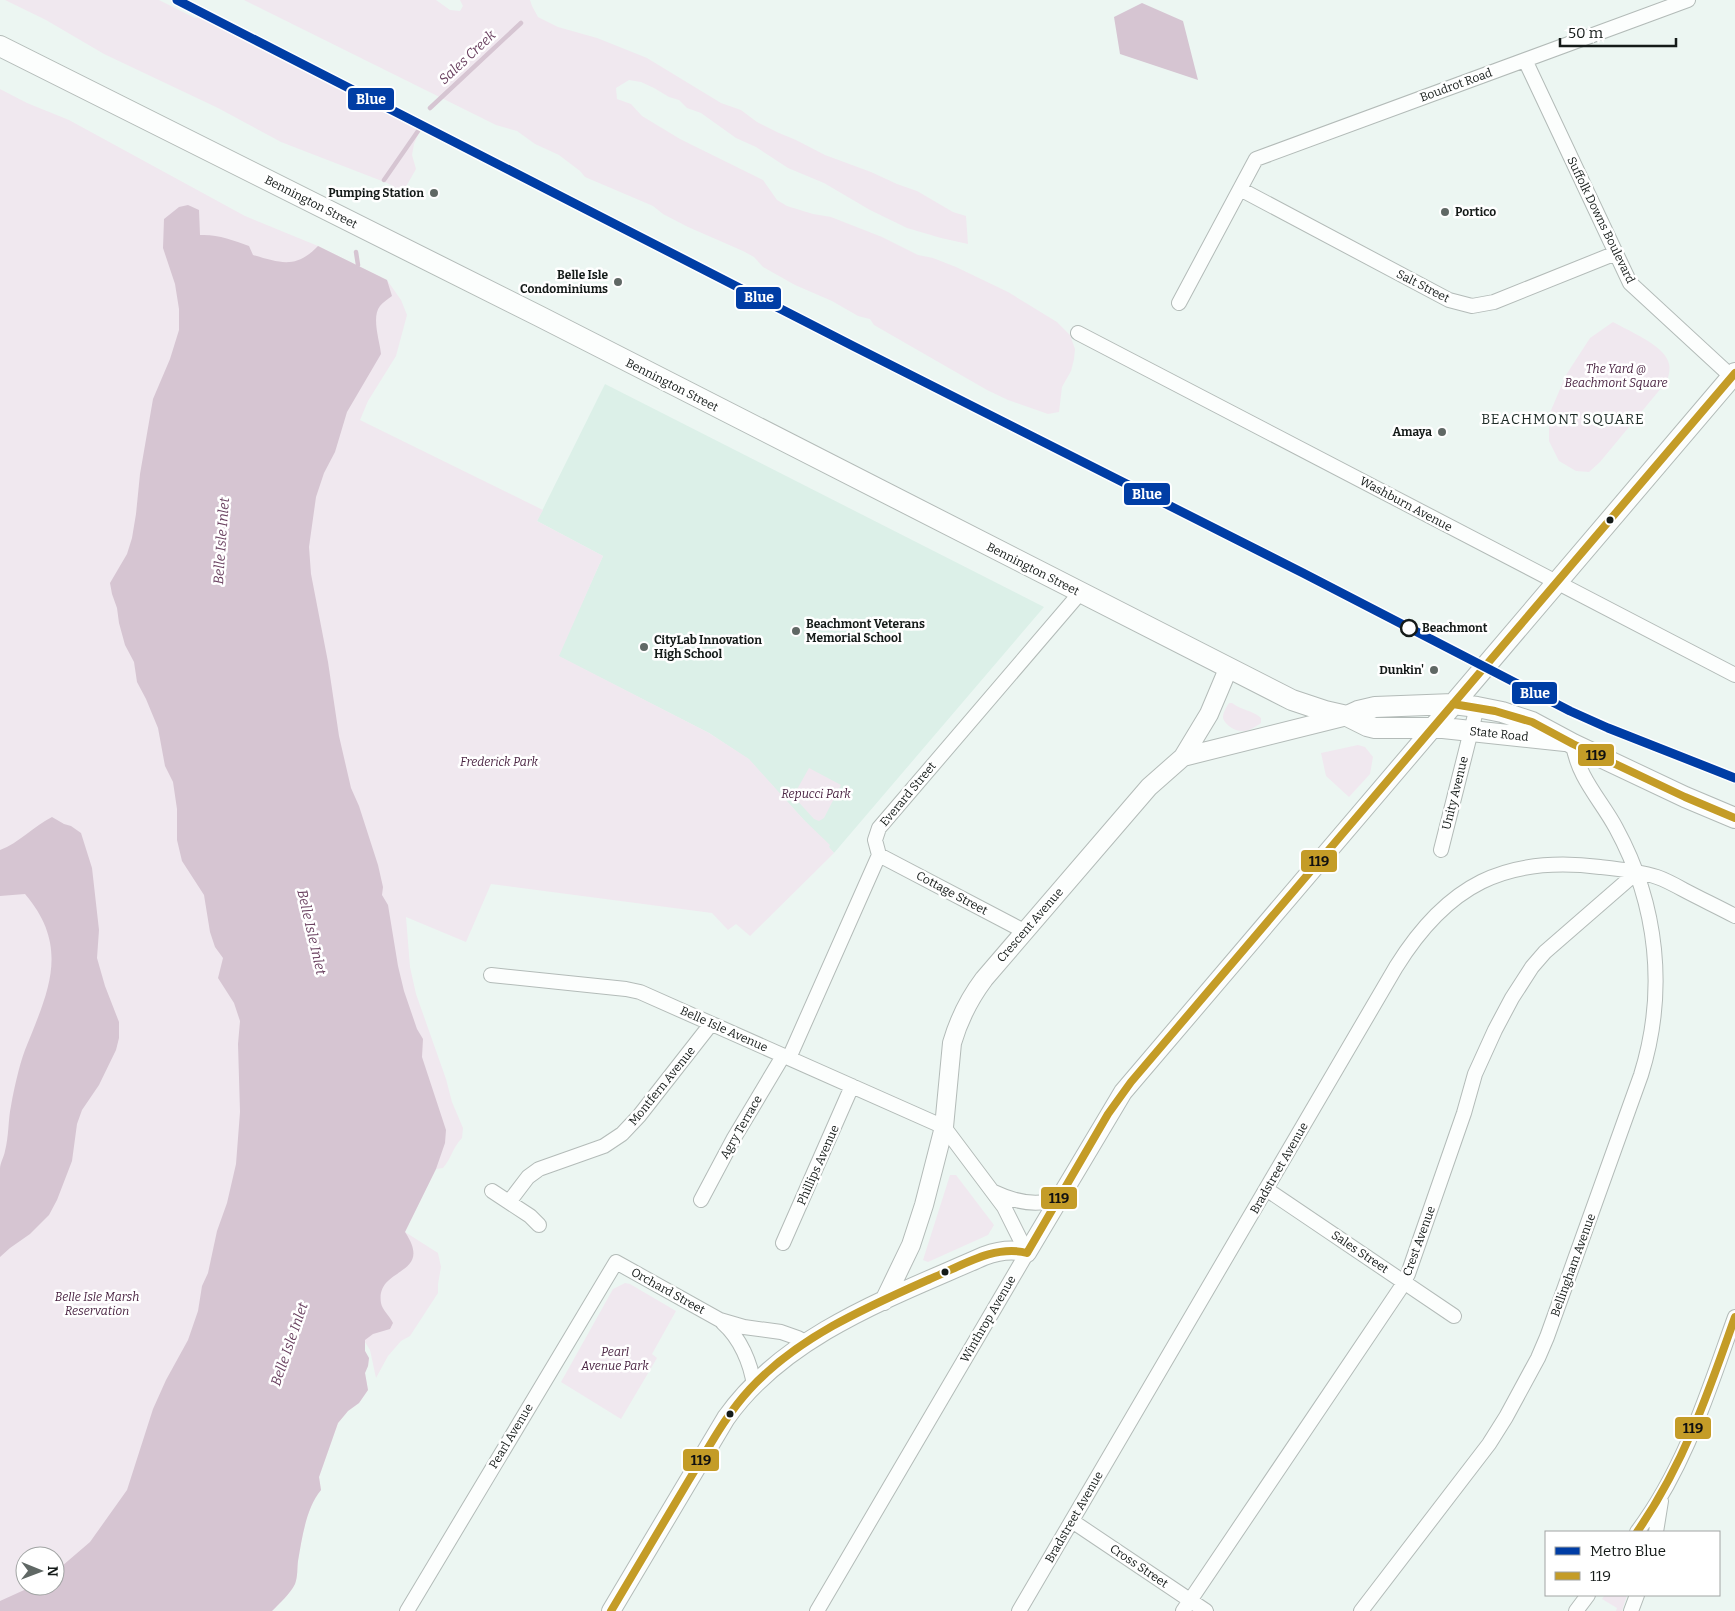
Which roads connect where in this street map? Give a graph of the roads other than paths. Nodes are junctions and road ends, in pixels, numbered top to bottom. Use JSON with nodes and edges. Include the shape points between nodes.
{"nodes":[{"id":1,"x":1688,"y":0,"type":"edge"},
{"id":2,"x":0,"y":46,"type":"edge"},
{"id":3,"x":1525,"y":60,"type":"junction"},
{"id":4,"x":1240,"y":189,"type":"junction"},
{"id":5,"x":1616,"y":253,"type":"junction"},
{"id":6,"x":1179,"y":303,"type":"dead end"},
{"id":7,"x":1078,"y":333,"type":"dead end"},
{"id":8,"x":1733,"y":375,"type":"edge"},
{"id":9,"x":1557,"y":583,"type":"junction"},
{"id":10,"x":1080,"y":593,"type":"junction"},
{"id":11,"x":1228,"y":668,"type":"junction"},
{"id":12,"x":1735,"y":675,"type":"edge"},
{"id":13,"x":1453,"y":704,"type":"junction"},
{"id":14,"x":1477,"y":707,"type":"junction"},
{"id":15,"x":1347,"y":716,"type":"junction"},
{"id":16,"x":1433,"y":728,"type":"junction"},
{"id":17,"x":1471,"y":731,"type":"junction"},
{"id":18,"x":1569,"y":742,"type":"junction"},
{"id":19,"x":1183,"y":757,"type":"junction"},
{"id":20,"x":1735,"y":818,"type":"edge"},
{"id":21,"x":1441,"y":850,"type":"dead end"},
{"id":22,"x":879,"y":855,"type":"junction"},
{"id":23,"x":1637,"y":872,"type":"junction"},
{"id":24,"x":1735,"y":916,"type":"edge"},
{"id":25,"x":1024,"y":931,"type":"junction"},
{"id":26,"x":491,"y":975,"type":"dead end"},
{"id":27,"x":711,"y":1024,"type":"junction"},
{"id":28,"x":786,"y":1057,"type":"junction"},
{"id":29,"x":852,"y":1086,"type":"junction"},
{"id":30,"x":944,"y":1127,"type":"junction"},
{"id":31,"x":1266,"y":1189,"type":"junction"},
{"id":32,"x":492,"y":1191,"type":"dead end"},
{"id":33,"x":994,"y":1192,"type":"junction"},
{"id":34,"x":1059,"y":1198,"type":"junction"},
{"id":35,"x":702,"y":1200,"type":"dead end"},
{"id":36,"x":509,"y":1202,"type":"junction"},
{"id":37,"x":539,"y":1225,"type":"dead end"},
{"id":38,"x":783,"y":1243,"type":"dead end"},
{"id":39,"x":1027,"y":1253,"type":"junction"},
{"id":40,"x":616,"y":1262,"type":"joint"},
{"id":41,"x":1404,"y":1282,"type":"junction"},
{"id":42,"x":884,"y":1301,"type":"junction"},
{"id":43,"x":1454,"y":1316,"type":"dead end"},
{"id":44,"x":1735,"y":1317,"type":"edge"},
{"id":45,"x":720,"y":1320,"type":"junction"},
{"id":46,"x":807,"y":1343,"type":"junction"},
{"id":47,"x":754,"y":1386,"type":"junction"},
{"id":48,"x":1661,"y":1496,"type":"junction"},
{"id":49,"x":1072,"y":1521,"type":"junction"},
{"id":50,"x":1638,"y":1531,"type":"edge"},
{"id":51,"x":1656,"y":1531,"type":"edge"},
{"id":52,"x":1587,"y":1596,"type":"edge"},
{"id":53,"x":1637,"y":1596,"type":"edge"},
{"id":54,"x":1186,"y":1606,"type":"edge"},
{"id":55,"x":407,"y":1611,"type":"edge"},
{"id":56,"x":611,"y":1611,"type":"edge"},
{"id":57,"x":817,"y":1611,"type":"edge"},
{"id":58,"x":1019,"y":1611,"type":"edge"},
{"id":59,"x":1206,"y":1611,"type":"edge"},
{"id":60,"x":1361,"y":1611,"type":"edge"},
{"id":61,"x":1576,"y":1611,"type":"edge"},
{"id":62,"x":1632,"y":1611,"type":"edge"}],
"edges":[{"from":1,"to":3,"type":"street","name":"Boudrot Road"},
{"from":2,"to":10,"type":"main road","name":"Bennington Street","via":[[531,312]]},
{"from":3,"to":4,"type":"street","name":"Boudrot Road","via":[[1256,159]]},
{"from":3,"to":5,"type":"street","name":"Suffolk Downs Boulevard"},
{"from":4,"to":5,"type":"street","name":"Salt Street","via":[[1449,300],[1472,306],[1494,302]]},
{"from":4,"to":6,"type":"street","name":"Boudrot Road"},
{"from":5,"to":8,"type":"street","name":"Suffolk Downs Boulevard","via":[[1630,283]]},
{"from":7,"to":9,"type":"street","name":"Washburn Avenue"},
{"from":8,"to":9,"type":"main road","name":"Winthrop Avenue"},
{"from":9,"to":12,"type":"street","name":"Washburn Avenue"},
{"from":9,"to":13,"type":"main road","name":"Winthrop Avenue"},
{"from":10,"to":11,"type":"main road","name":"Bennington Street"},
{"from":10,"to":22,"type":"street","name":"Everard Street","via":[[879,828],[875,840]]},
{"from":11,"to":15,"type":"main road","name":"Bennington Street","via":[[1300,704]]},
{"from":11,"to":19,"type":"street","name":"Crescent Avenue","via":[[1209,714]]},
{"from":13,"to":14,"type":"main road","name":"State Road"},
{"from":13,"to":15,"type":"main road","via":[[1375,707]]},
{"from":13,"to":16,"type":"main road","name":"Winthrop Avenue"},
{"from":14,"to":17,"type":"street","name":"Unity Avenue"},
{"from":14,"to":18,"type":"main road","name":"State Road","via":[[1532,722]]},
{"from":15,"to":16,"type":"main road","name":"Bennington Street","via":[[1375,728]]},
{"from":15,"to":19,"type":"street","name":"Crescent Avenue"},
{"from":16,"to":17,"type":"main road","name":"State Road"},
{"from":16,"to":34,"type":"street","name":"Winthrop Avenue","via":[[1131,1082],[1108,1114]]},
{"from":17,"to":18,"type":"main road","name":"State Road"},
{"from":17,"to":21,"type":"street","name":"Unity Avenue"},
{"from":18,"to":20,"type":"main road","name":"State Road"},
{"from":18,"to":23,"type":"street","name":"Bellingham Avenue","via":[[1583,776],[1614,823]]},
{"from":19,"to":25,"type":"street","name":"Crescent Avenue","via":[[1149,787]]},
{"from":22,"to":25,"type":"street","name":"Cottage Street"},
{"from":22,"to":28,"type":"street","name":"Everard Street"},
{"from":23,"to":24,"type":"street","name":"Bradstreet Avenue","via":[[1662,878]]},
{"from":23,"to":31,"type":"street","name":"Bradstreet Avenue","via":[[1575,864],[1532,866],[1495,875],[1449,903],[1427,923],[1404,955]]},
{"from":23,"to":41,"type":"street","name":"Crest Avenue","via":[[1545,952],[1503,1013],[1473,1079]]},
{"from":23,"to":60,"type":"street","name":"Bellingham Avenue","via":[[1651,922],[1656,962],[1656,1002],[1650,1040],[1641,1075],[1551,1325],[1535,1363],[1496,1434]]},
{"from":25,"to":30,"type":"street","name":"Crescent Avenue","via":[[975,990],[961,1016],[950,1056]]},
{"from":26,"to":27,"type":"street","name":"Belle Isle Avenue","via":[[633,991]]},
{"from":27,"to":28,"type":"street","name":"Belle Isle Avenue"},
{"from":27,"to":36,"type":"street","name":"Montfern Avenue","via":[[640,1116],[622,1134],[604,1146],[539,1169],[528,1176]]},
{"from":28,"to":29,"type":"street","name":"Belle Isle Avenue"},
{"from":28,"to":35,"type":"street","name":"Agry Terrace","via":[[734,1138]]},
{"from":29,"to":30,"type":"street","name":"Belle Isle Avenue"},
{"from":29,"to":38,"type":"street","name":"Phillips Avenue"},
{"from":30,"to":33,"type":"street"},
{"from":30,"to":42,"type":"street","name":"Crescent Avenue","via":[[918,1226]]},
{"from":31,"to":41,"type":"street","name":"Sales Street"},
{"from":31,"to":49,"type":"street","name":"Bradstreet Avenue"},
{"from":32,"to":36,"type":"street"},
{"from":33,"to":34,"type":"street","via":[[1026,1202]]},
{"from":33,"to":39,"type":"street"},
{"from":34,"to":39,"type":"street","name":"Winthrop Avenue"},
{"from":36,"to":37,"type":"street"},
{"from":39,"to":42,"type":"street","via":[[1012,1250],[992,1253]]},
{"from":39,"to":57,"type":"street","name":"Winthrop Avenue"},
{"from":40,"to":45,"type":"street","name":"Orchard Street"},
{"from":40,"to":55,"type":"street","name":"Pearl Avenue"},
{"from":41,"to":43,"type":"street","name":"Sales Street"},
{"from":41,"to":54,"type":"street","name":"Crest Avenue"},
{"from":42,"to":46,"type":"street","via":[[829,1328]]},
{"from":44,"to":48,"type":"street","via":[[1701,1414]]},
{"from":45,"to":46,"type":"street","name":"Orchard Street","via":[[781,1332]]},
{"from":45,"to":47,"type":"street","name":"Orchard Street","via":[[739,1344],[750,1367]]},
{"from":46,"to":47,"type":"street"},
{"from":47,"to":56,"type":"street","via":[[734,1406],[718,1430]]},
{"from":48,"to":50,"type":"street"},
{"from":48,"to":51,"type":"street"},
{"from":49,"to":54,"type":"street","name":"Cross Street"},
{"from":49,"to":58,"type":"street","name":"Bradstreet Avenue"},
{"from":52,"to":61,"type":"street"},
{"from":53,"to":62,"type":"street"},
{"from":54,"to":59,"type":"street","name":"Cross Street"}]}
